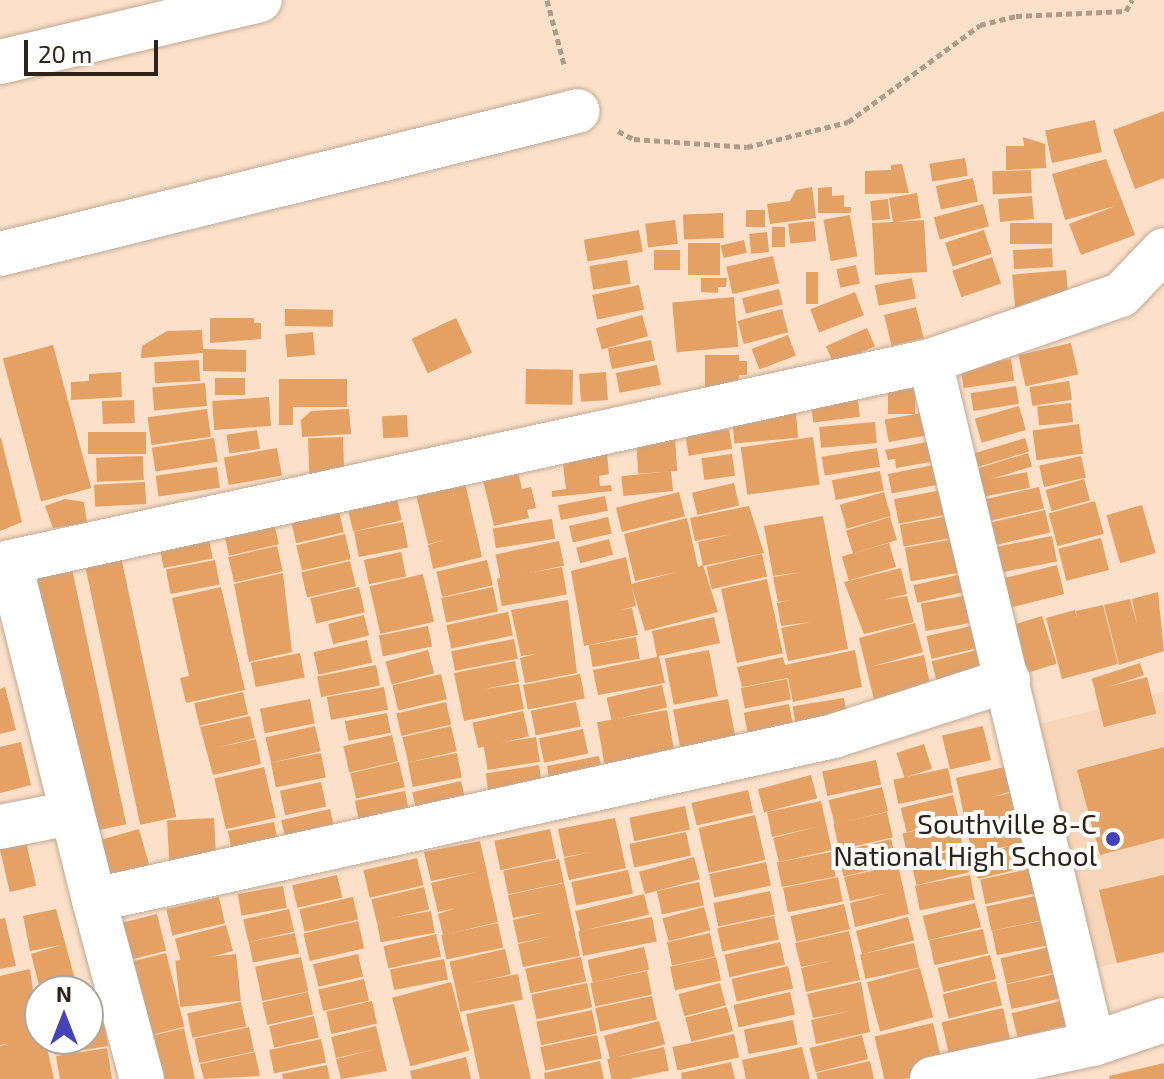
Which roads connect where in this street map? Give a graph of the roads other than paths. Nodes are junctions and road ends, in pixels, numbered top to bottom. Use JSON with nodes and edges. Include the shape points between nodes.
{"nodes":[{"id":1,"x":260,"y":0,"type":"edge"},
{"id":2,"x":0,"y":62,"type":"edge"},
{"id":3,"x":578,"y":111,"type":"road end"},
{"id":4,"x":1164,"y":250,"type":"edge"},
{"id":5,"x":1,"y":252,"type":"edge"},
{"id":6,"x":930,"y":361,"type":"junction"},
{"id":7,"x":1008,"y":680,"type":"junction"},
{"id":8,"x":71,"y":813,"type":"junction"},
{"id":9,"x":0,"y":827,"type":"edge"},
{"id":10,"x":94,"y":900,"type":"junction"},
{"id":11,"x":1164,"y":1020,"type":"edge"},
{"id":12,"x":1093,"y":1044,"type":"junction"},
{"id":13,"x":142,"y":1079,"type":"edge"},
{"id":14,"x":932,"y":1079,"type":"edge"}],
"edges":[{"from":1,"to":2,"type":"street"},
{"from":3,"to":5,"type":"street"},
{"from":4,"to":6,"type":"street","via":[[1121,295]]},
{"from":6,"to":7,"type":"street"},
{"from":6,"to":8,"type":"street","via":[[10,562]]},
{"from":7,"to":10,"type":"street","via":[[834,736]]},
{"from":7,"to":12,"type":"street"},
{"from":8,"to":9,"type":"street"},
{"from":8,"to":10,"type":"street"},
{"from":10,"to":13,"type":"street"},
{"from":11,"to":12,"type":"street"},
{"from":12,"to":14,"type":"street"}]}
